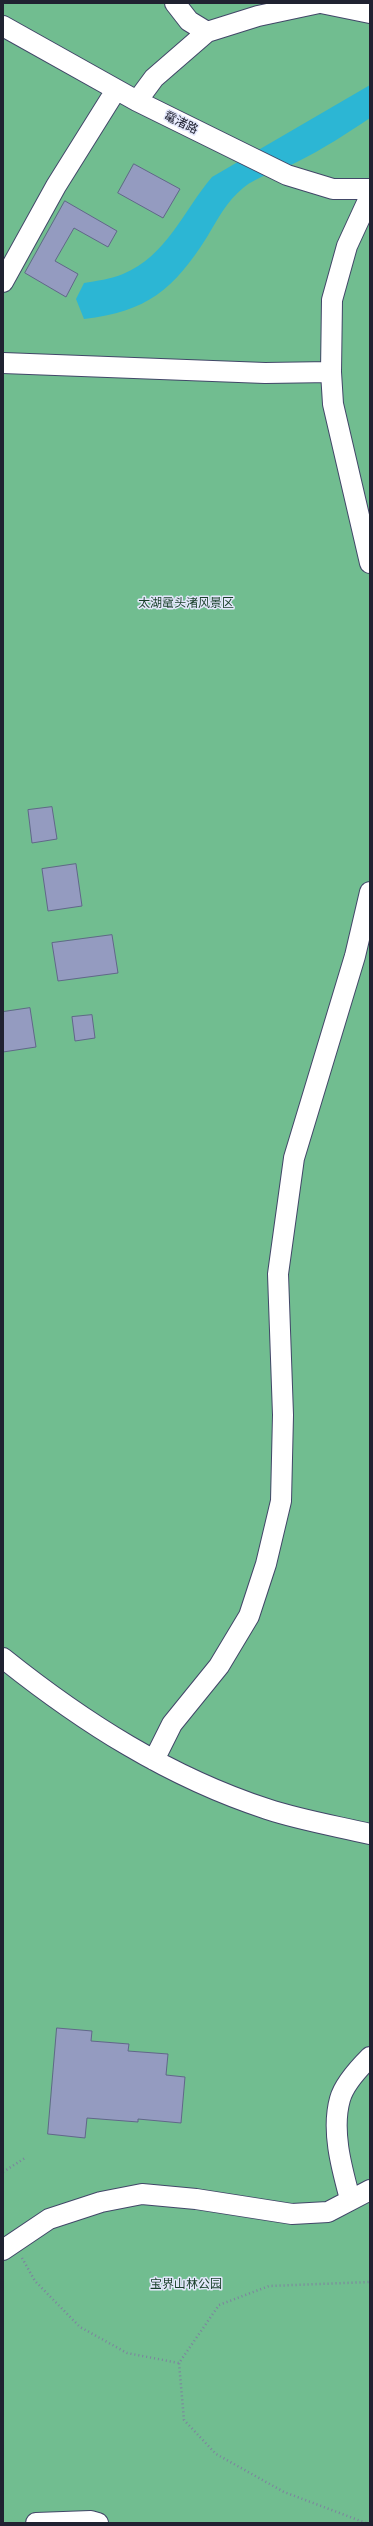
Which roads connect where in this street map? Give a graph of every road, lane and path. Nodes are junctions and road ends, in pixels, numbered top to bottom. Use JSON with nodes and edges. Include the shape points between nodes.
{"nodes":[{"id":1,"x":175,"y":3,"type":"edge"},
{"id":2,"x":320,"y":3,"type":"edge"},
{"id":3,"x":370,"y":12,"type":"edge"},
{"id":4,"x":3,"y":26,"type":"edge"},
{"id":5,"x":207,"y":32,"type":"junction"},
{"id":6,"x":116,"y":90,"type":"junction"},
{"id":7,"x":137,"y":101,"type":"junction"},
{"id":8,"x":370,"y":189,"type":"edge"},
{"id":9,"x":370,"y":196,"type":"edge"},
{"id":10,"x":3,"y":282,"type":"edge"},
{"id":11,"x":3,"y":363,"type":"edge"},
{"id":12,"x":331,"y":372,"type":"junction"},
{"id":13,"x":370,"y":563,"type":"edge"},
{"id":14,"x":370,"y":892,"type":"edge"},
{"id":15,"x":3,"y":1658,"type":"edge"},
{"id":16,"x":154,"y":1760,"type":"junction"},
{"id":17,"x":370,"y":1834,"type":"edge"},
{"id":18,"x":370,"y":2057,"type":"edge"},
{"id":19,"x":25,"y":2158,"type":"dead end"},
{"id":20,"x":3,"y":2172,"type":"edge"},
{"id":21,"x":370,"y":2190,"type":"edge"},
{"id":22,"x":350,"y":2199,"type":"junction"},
{"id":23,"x":8,"y":2245,"type":"edge"},
{"id":24,"x":370,"y":2282,"type":"edge"},
{"id":25,"x":179,"y":2364,"type":"junction"},
{"id":26,"x":36,"y":2523,"type":"edge"},
{"id":27,"x":98,"y":2523,"type":"edge"},
{"id":28,"x":366,"y":2523,"type":"edge"}],
"edges":[{"from":1,"to":5,"type":"street","via":[[189,21]]},
{"from":2,"to":3,"type":"street"},
{"from":2,"to":5,"type":"street","via":[[258,16]]},
{"from":4,"to":6,"type":"street","name":"鼋渚路"},
{"from":5,"to":7,"type":"street","via":[[154,78]]},
{"from":6,"to":7,"type":"street","name":"鼋渚路"},
{"from":6,"to":10,"type":"street","via":[[56,186]]},
{"from":7,"to":8,"type":"street","name":"鼋渚路","via":[[287,175],[333,189]]},
{"from":9,"to":12,"type":"street","via":[[347,246],[332,300]]},
{"from":11,"to":12,"type":"street","via":[[257,372]]},
{"from":12,"to":13,"type":"street","via":[[333,404]]},
{"from":14,"to":16,"type":"street","via":[[355,956],[294,1158],[278,1274],[283,1415],[280,1501],[266,1564],[249,1616],[219,1666],[172,1724]]},
{"from":15,"to":16,"type":"street","via":[[103,1732]]},
{"from":16,"to":17,"type":"street","via":[[178,1774],[267,1809]]},
{"from":18,"to":22,"type":"street","via":[[358,2069],[340,2098],[337,2133],[342,2169]]},
{"from":19,"to":20,"type":"path"},
{"from":21,"to":22,"type":"street"},
{"from":22,"to":23,"type":"street","via":[[328,2212],[292,2214],[196,2199],[142,2194],[101,2202],[49,2219]]},
{"from":23,"to":25,"type":"path","via":[[34,2281],[80,2327],[127,2353]]},
{"from":24,"to":25,"type":"path","via":[[269,2286],[219,2305]]},
{"from":25,"to":28,"type":"path","via":[[184,2420],[216,2454],[284,2492]]},
{"from":26,"to":27,"type":"street"}]}
